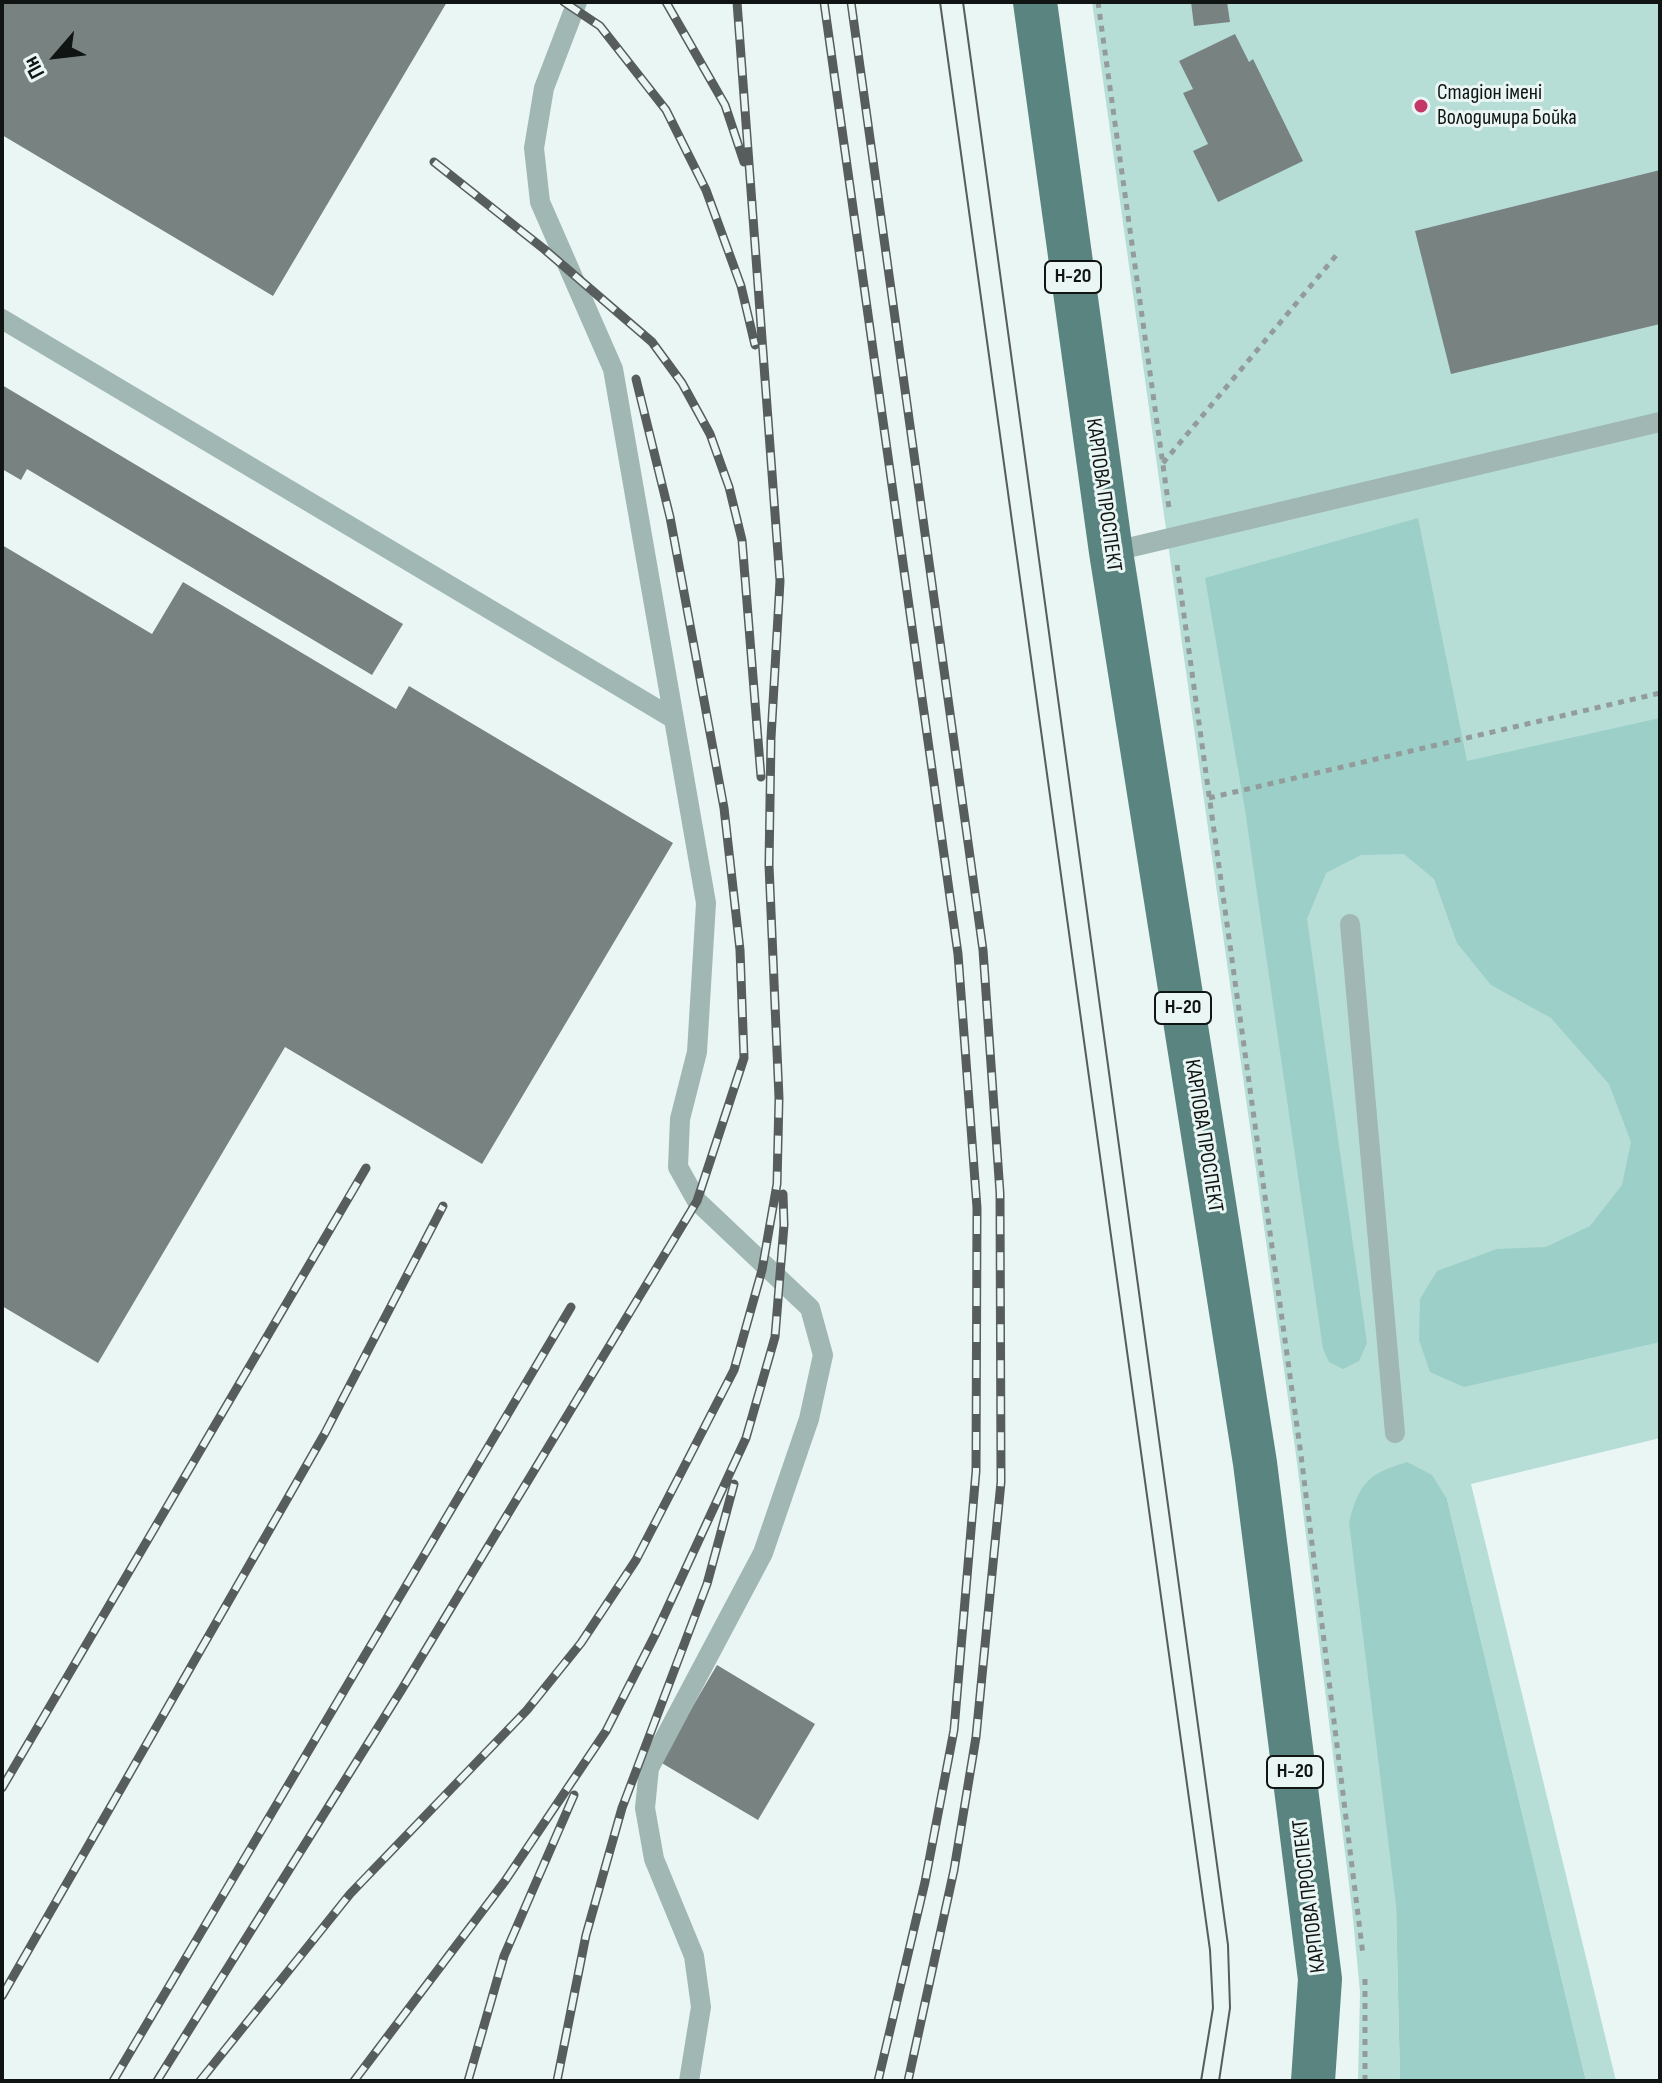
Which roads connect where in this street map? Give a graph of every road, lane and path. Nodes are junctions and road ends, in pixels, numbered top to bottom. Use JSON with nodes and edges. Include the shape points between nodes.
{"nodes":[{"id":1,"x":577,"y":2,"type":"edge"},
{"id":2,"x":1035,"y":2,"type":"edge"},
{"id":3,"x":1098,"y":2,"type":"edge"},
{"id":4,"x":1339,"y":252,"type":"dead end"},
{"id":5,"x":2,"y":319,"type":"edge"},
{"id":6,"x":1660,"y":422,"type":"edge"},
{"id":7,"x":1163,"y":463,"type":"junction"},
{"id":8,"x":1173,"y":537,"type":"junction"},
{"id":9,"x":1111,"y":552,"type":"junction"},
{"id":10,"x":1660,"y":693,"type":"edge"},
{"id":11,"x":674,"y":719,"type":"junction"},
{"id":12,"x":1209,"y":798,"type":"junction"},
{"id":13,"x":1350,"y":924,"type":"dead end"},
{"id":14,"x":1395,"y":1433,"type":"dead end"},
{"id":15,"x":689,"y":2081,"type":"edge"},
{"id":16,"x":1313,"y":2081,"type":"edge"},
{"id":17,"x":1365,"y":2081,"type":"edge"}],
"edges":[{"from":1,"to":11,"type":"lane","via":[[544,88],[534,148],[540,202],[613,369]]},
{"from":2,"to":9,"type":"main road","name":"КАРПОВА ПРОСПЕКТ","number":"Н-20"},
{"from":3,"to":7,"type":"path"},
{"from":4,"to":7,"type":"path"},
{"from":5,"to":11,"type":"lane"},
{"from":6,"to":8,"type":"lane"},
{"from":7,"to":8,"type":"path"},
{"from":8,"to":9,"type":"lane"},
{"from":8,"to":12,"type":"path"},
{"from":9,"to":16,"type":"main road","name":"КАРПОВА ПРОСПЕКТ","number":"Н-20","via":[[1267,1557],[1320,1979]]},
{"from":10,"to":12,"type":"path"},
{"from":11,"to":15,"type":"lane","via":[[706,903],[697,1052],[680,1119],[678,1167],[697,1201],[810,1308],[823,1355],[809,1419],[763,1553],[649,1768],[645,1808],[654,1859],[694,1956],[701,2007]]},
{"from":12,"to":17,"type":"path","via":[[1359,1908],[1367,1992]]},
{"from":13,"to":14,"type":"lane"}]}
